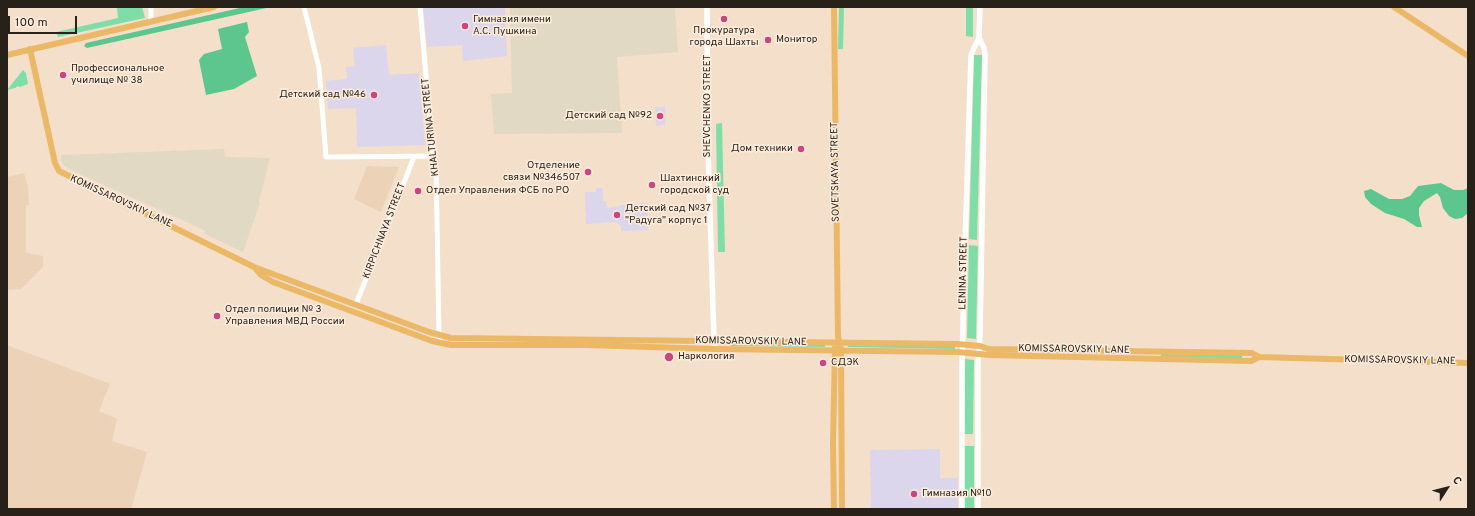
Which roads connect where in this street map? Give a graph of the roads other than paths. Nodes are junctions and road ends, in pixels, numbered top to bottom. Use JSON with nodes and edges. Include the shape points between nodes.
{"nodes":[{"id":1,"x":150,"y":7,"type":"edge"},
{"id":2,"x":214,"y":7,"type":"edge"},
{"id":3,"x":304,"y":7,"type":"edge"},
{"id":4,"x":420,"y":7,"type":"edge"},
{"id":5,"x":707,"y":7,"type":"edge"},
{"id":6,"x":834,"y":7,"type":"edge"},
{"id":7,"x":980,"y":7,"type":"edge"},
{"id":8,"x":1394,"y":7,"type":"edge"},
{"id":9,"x":151,"y":22,"type":"junction"},
{"id":10,"x":979,"y":38,"type":"junction"},
{"id":11,"x":30,"y":49,"type":"junction"},
{"id":12,"x":7,"y":55,"type":"edge"},
{"id":13,"x":1468,"y":56,"type":"edge"},
{"id":14,"x":433,"y":156,"type":"junction"},
{"id":15,"x":414,"y":157,"type":"junction"},
{"id":16,"x":254,"y":267,"type":"junction"},
{"id":17,"x":356,"y":304,"type":"junction"},
{"id":18,"x":439,"y":334,"type":"junction"},
{"id":19,"x":714,"y":341,"type":"junction"},
{"id":20,"x":838,"y":341,"type":"junction"},
{"id":21,"x":441,"y":343,"type":"junction"},
{"id":22,"x":962,"y":344,"type":"junction"},
{"id":23,"x":980,"y":346,"type":"junction"},
{"id":24,"x":715,"y":349,"type":"junction"},
{"id":25,"x":838,"y":350,"type":"junction"},
{"id":26,"x":962,"y":352,"type":"junction"},
{"id":27,"x":979,"y":353,"type":"junction"},
{"id":28,"x":1259,"y":357,"type":"junction"},
{"id":29,"x":1468,"y":363,"type":"edge"},
{"id":30,"x":834,"y":509,"type":"edge"},
{"id":31,"x":842,"y":509,"type":"edge"},
{"id":32,"x":962,"y":509,"type":"edge"},
{"id":33,"x":978,"y":509,"type":"edge"}],
"edges":[{"from":1,"to":9,"type":"street"},
{"from":2,"to":9,"type":"main road"},
{"from":3,"to":15,"type":"street","via":[[319,68],[326,157]]},
{"from":4,"to":14,"type":"street","name":"KHALTURINA STREET"},
{"from":5,"to":19,"type":"main road","name":"SHEVCHENKO STREET"},
{"from":6,"to":20,"type":"main road","name":"SOVETSKAYA STREET"},
{"from":7,"to":10,"type":"main road","name":"LENINA STREET"},
{"from":8,"to":13,"type":"main road"},
{"from":9,"to":11,"type":"main road"},
{"from":10,"to":22,"type":"main road","name":"LENINA STREET","via":[[971,55]]},
{"from":10,"to":23,"type":"main road","name":"LENINA STREET","via":[[985,54]]},
{"from":11,"to":12,"type":"main road"},
{"from":11,"to":16,"type":"main road","name":"KOMISSAROVSKIY LANE","via":[[55,163],[59,171]]},
{"from":14,"to":15,"type":"street"},
{"from":14,"to":18,"type":"street","name":"KHALTURINA STREET","via":[[436,165]]},
{"from":15,"to":17,"type":"street","name":"KIRPICHNAYA STREET"},
{"from":16,"to":17,"type":"main road","name":"KOMISSAROVSKIY LANE"},
{"from":16,"to":21,"type":"main road","name":"KOMISSAROVSKIY LANE","via":[[273,282]]},
{"from":17,"to":18,"type":"main road","name":"KOMISSAROVSKIY LANE"},
{"from":18,"to":19,"type":"main road","name":"KOMISSAROVSKIY LANE","via":[[451,338]]},
{"from":18,"to":21,"type":"street","name":"KHALTURINA STREET"},
{"from":19,"to":20,"type":"main road","name":"KOMISSAROVSKIY LANE"},
{"from":19,"to":24,"type":"main road","name":"SHEVCHENKO STREET"},
{"from":20,"to":22,"type":"main road","name":"KOMISSAROVSKIY LANE"},
{"from":20,"to":25,"type":"main road","name":"SOVETSKAYA STREET"},
{"from":21,"to":24,"type":"main road","name":"KOMISSAROVSKIY LANE","via":[[451,346],[586,345]]},
{"from":22,"to":23,"type":"main road","name":"KOMISSAROVSKIY LANE"},
{"from":22,"to":26,"type":"main road","name":"LENINA STREET"},
{"from":23,"to":27,"type":"main road","name":"LENINA STREET"},
{"from":23,"to":28,"type":"main road","name":"KOMISSAROVSKIY LANE","via":[[989,349],[1252,353]]},
{"from":24,"to":25,"type":"main road","name":"KOMISSAROVSKIY LANE"},
{"from":25,"to":26,"type":"main road","name":"KOMISSAROVSKIY LANE"},
{"from":25,"to":30,"type":"main road","name":"SOVETSKAYA STREET","via":[[833,443]]},
{"from":25,"to":31,"type":"main road","name":"SOVETSKAYA STREET"},
{"from":26,"to":27,"type":"main road","name":"KOMISSAROVSKIY LANE"},
{"from":26,"to":32,"type":"main road","name":"LENINA STREET"},
{"from":27,"to":28,"type":"main road","name":"KOMISSAROVSKIY LANE","via":[[1251,361]]},
{"from":27,"to":33,"type":"main road","name":"LENINA STREET"},
{"from":28,"to":29,"type":"main road","name":"KOMISSAROVSKIY LANE"}]}
